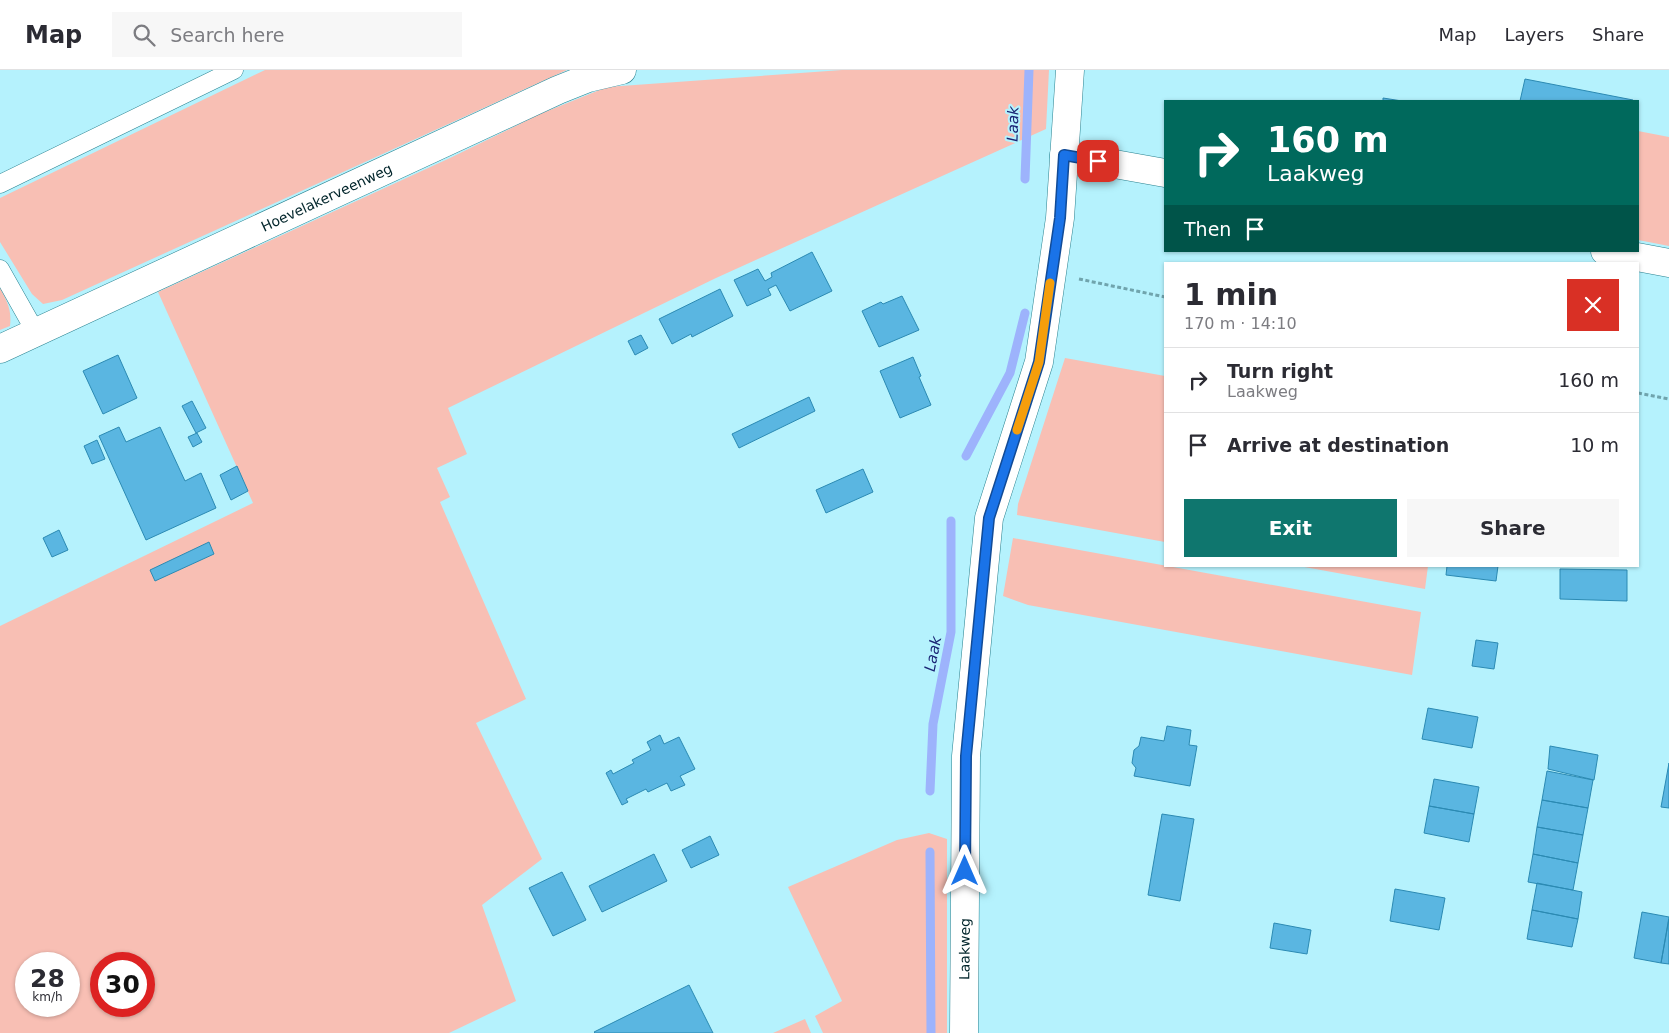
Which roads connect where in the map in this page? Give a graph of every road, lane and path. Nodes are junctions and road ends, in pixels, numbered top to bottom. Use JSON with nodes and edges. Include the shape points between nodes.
{"nodes":[{"id":1,"x":234,"y":70,"type":"edge"},
{"id":2,"x":622,"y":70,"type":"edge"},
{"id":3,"x":1070,"y":70,"type":"edge"},
{"id":4,"x":1064,"y":155,"type":"junction"},
{"id":5,"x":1164,"y":173,"type":"edge"},
{"id":6,"x":0,"y":184,"type":"edge"},
{"id":7,"x":1610,"y":252,"type":"edge"},
{"id":8,"x":1669,"y":263,"type":"edge"},
{"id":9,"x":0,"y":269,"type":"edge"},
{"id":10,"x":1052,"y":274,"type":"junction"},
{"id":11,"x":1164,"y":297,"type":"edge"},
{"id":12,"x":34,"y":332,"type":"junction"},
{"id":13,"x":0,"y":348,"type":"edge"},
{"id":14,"x":1639,"y":393,"type":"edge"},
{"id":15,"x":1669,"y":400,"type":"edge"},
{"id":16,"x":964,"y":1033,"type":"edge"}],
"edges":[{"from":1,"to":6,"type":"lane"},
{"from":2,"to":12,"type":"street","name":"Hoevelakerveenweg","via":[[588,78],[558,90]]},
{"from":3,"to":4,"type":"street","name":"Laakweg"},
{"from":4,"to":5,"type":"street"},
{"from":4,"to":10,"type":"street","name":"Laakweg"},
{"from":7,"to":8,"type":"street"},
{"from":9,"to":12,"type":"lane"},
{"from":10,"to":11,"type":"path"},
{"from":10,"to":16,"type":"street","name":"Laakweg","via":[[1039,362],[989,518],[966,756]]},
{"from":12,"to":13,"type":"street","name":"Hoevelakerveenweg"},
{"from":14,"to":15,"type":"path"}]}
